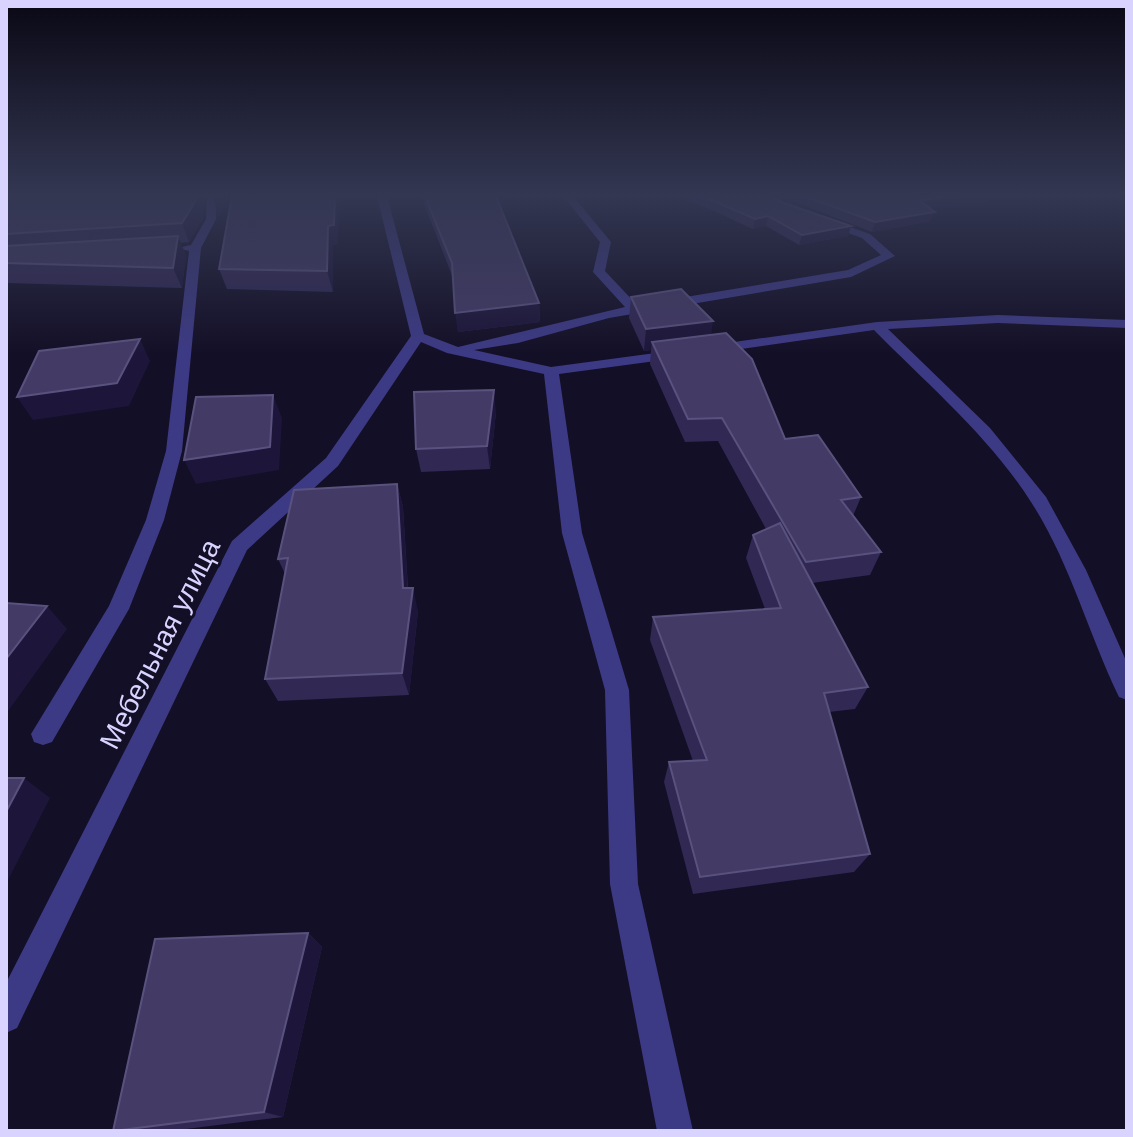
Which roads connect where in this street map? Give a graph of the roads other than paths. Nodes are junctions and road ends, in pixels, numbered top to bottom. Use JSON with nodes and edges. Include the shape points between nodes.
{"nodes":[{"id":1,"x":195,"y":249,"type":"edge"},
{"id":2,"x":396,"y":249,"type":"edge"},
{"id":3,"x":604,"y":249,"type":"edge"},
{"id":4,"x":881,"y":249,"type":"edge"},
{"id":5,"x":634,"y":310,"type":"junction"},
{"id":6,"x":1127,"y":324,"type":"edge"},
{"id":7,"x":877,"y":326,"type":"junction"},
{"id":8,"x":418,"y":336,"type":"junction"},
{"id":9,"x":452,"y":350,"type":"junction"},
{"id":10,"x":551,"y":371,"type":"junction"},
{"id":11,"x":1127,"y":690,"type":"edge"},
{"id":12,"x":43,"y":734,"type":"dead end"},
{"id":13,"x":6,"y":1017,"type":"edge"},
{"id":14,"x":675,"y":1131,"type":"edge"}],
"edges":[{"from":1,"to":12,"type":"street","via":[[174,451],[155,520],[118,609]]},
{"from":2,"to":8,"type":"street"},
{"from":3,"to":5,"type":"street","via":[[599,272]]},
{"from":4,"to":5,"type":"street","via":[[889,256],[851,273]]},
{"from":5,"to":9,"type":"street"},
{"from":6,"to":7,"type":"street","via":[[998,319]]},
{"from":7,"to":10,"type":"street"},
{"from":7,"to":11,"type":"street","via":[[996,446],[1039,500]]},
{"from":8,"to":9,"type":"street"},
{"from":8,"to":13,"type":"street","name":"Мебельная улица","via":[[332,462],[239,546]]},
{"from":9,"to":10,"type":"street"},
{"from":10,"to":14,"type":"street","via":[[572,533],[617,690],[624,884]]}]}
